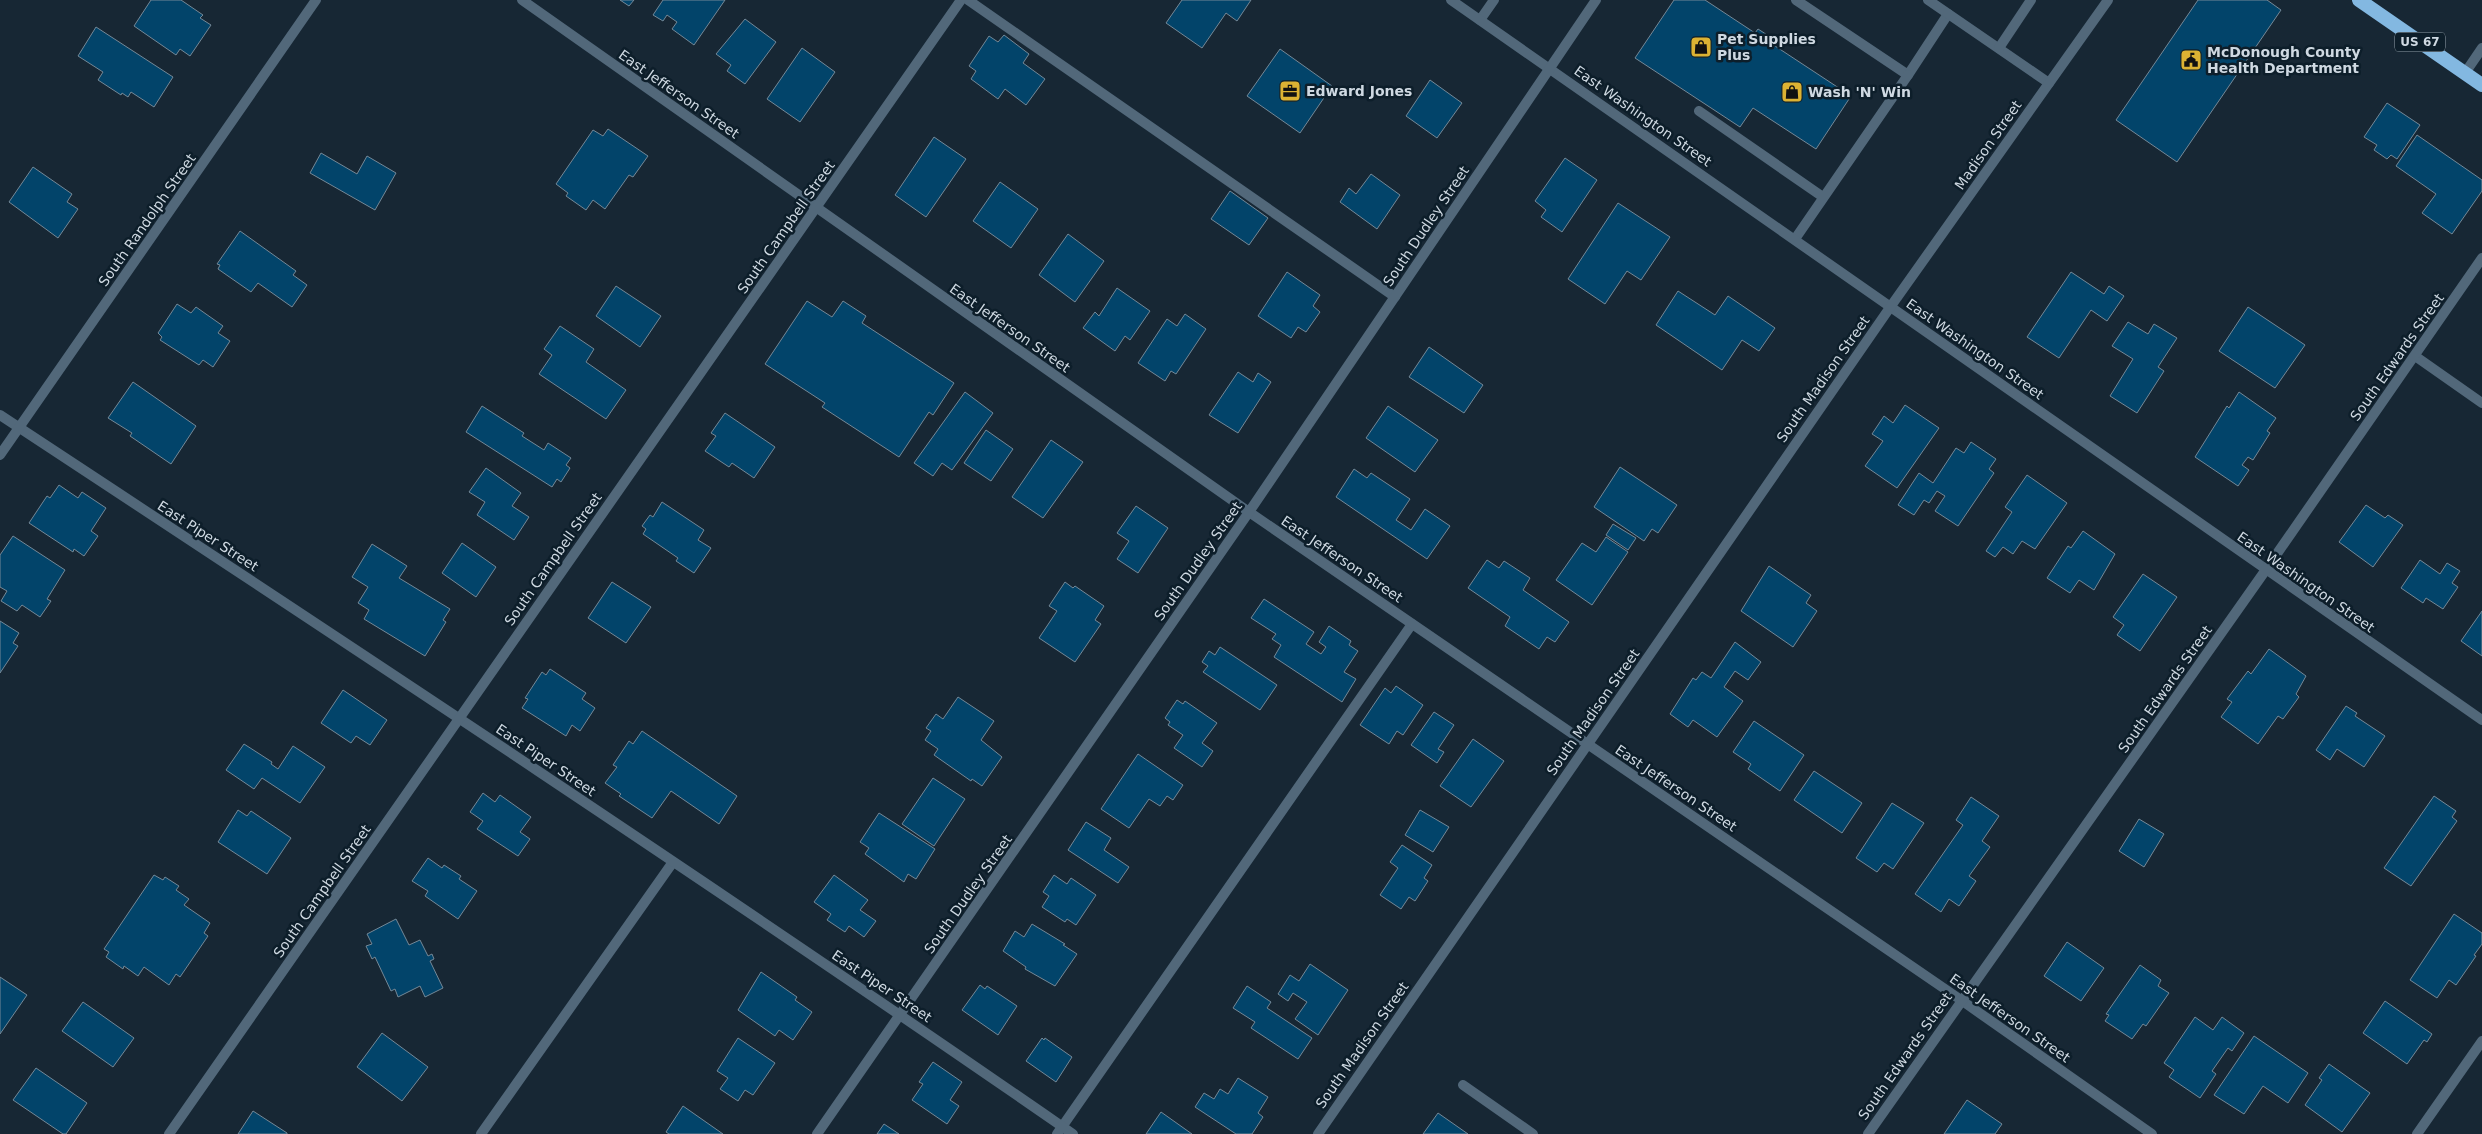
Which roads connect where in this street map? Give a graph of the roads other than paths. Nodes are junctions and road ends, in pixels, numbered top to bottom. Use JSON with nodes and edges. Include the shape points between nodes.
{"nodes":[{"id":1,"x":316,"y":0,"type":"edge"},
{"id":2,"x":522,"y":0,"type":"edge"},
{"id":3,"x":961,"y":0,"type":"edge"},
{"id":4,"x":968,"y":0,"type":"edge"},
{"id":5,"x":1451,"y":0,"type":"edge"},
{"id":6,"x":1494,"y":0,"type":"edge"},
{"id":7,"x":1596,"y":0,"type":"edge"},
{"id":8,"x":1796,"y":0,"type":"edge"},
{"id":9,"x":1928,"y":0,"type":"edge"},
{"id":10,"x":2031,"y":0,"type":"edge"},
{"id":11,"x":2108,"y":0,"type":"edge"},
{"id":12,"x":2359,"y":0,"type":"edge"},
{"id":13,"x":1948,"y":14,"type":"junction"},
{"id":14,"x":1480,"y":20,"type":"junction"},
{"id":15,"x":1999,"y":48,"type":"junction"},
{"id":16,"x":2482,"y":48,"type":"edge"},
{"id":17,"x":1549,"y":68,"type":"junction"},
{"id":18,"x":2465,"y":73,"type":"junction"},
{"id":19,"x":1908,"y":75,"type":"junction"},
{"id":20,"x":2049,"y":83,"type":"junction"},
{"id":21,"x":2482,"y":85,"type":"edge"},
{"id":22,"x":1698,"y":111,"type":"dead end"},
{"id":23,"x":1823,"y":197,"type":"junction"},
{"id":24,"x":816,"y":208,"type":"junction"},
{"id":25,"x":1794,"y":239,"type":"junction"},
{"id":26,"x":2482,"y":258,"type":"edge"},
{"id":27,"x":1395,"y":296,"type":"junction"},
{"id":28,"x":1890,"y":306,"type":"junction"},
{"id":29,"x":2414,"y":356,"type":"junction"},
{"id":30,"x":2482,"y":403,"type":"edge"},
{"id":31,"x":0,"y":415,"type":"edge"},
{"id":32,"x":19,"y":428,"type":"junction"},
{"id":33,"x":0,"y":455,"type":"edge"},
{"id":34,"x":1249,"y":512,"type":"junction"},
{"id":35,"x":2265,"y":571,"type":"junction"},
{"id":36,"x":1412,"y":624,"type":"junction"},
{"id":37,"x":459,"y":718,"type":"junction"},
{"id":38,"x":2482,"y":720,"type":"edge"},
{"id":39,"x":1588,"y":744,"type":"junction"},
{"id":40,"x":673,"y":862,"type":"junction"},
{"id":41,"x":1961,"y":1000,"type":"junction"},
{"id":42,"x":901,"y":1015,"type":"junction"},
{"id":43,"x":2482,"y":1041,"type":"edge"},
{"id":44,"x":1463,"y":1086,"type":"dead end"},
{"id":45,"x":1059,"y":1130,"type":"edge"},
{"id":46,"x":169,"y":1134,"type":"edge"},
{"id":47,"x":481,"y":1134,"type":"edge"},
{"id":48,"x":817,"y":1134,"type":"edge"},
{"id":49,"x":1073,"y":1134,"type":"edge"},
{"id":50,"x":1318,"y":1134,"type":"edge"},
{"id":51,"x":1533,"y":1134,"type":"edge"},
{"id":52,"x":1868,"y":1134,"type":"edge"},
{"id":53,"x":2152,"y":1134,"type":"edge"},
{"id":54,"x":2417,"y":1134,"type":"edge"}],
"edges":[{"from":1,"to":32,"type":"street","name":"South Randolph Street"},
{"from":2,"to":24,"type":"street","name":"East Jefferson Street"},
{"from":3,"to":24,"type":"street","name":"South Campbell Street"},
{"from":4,"to":27,"type":"street"},
{"from":5,"to":14,"type":"street","name":"East Washington Street"},
{"from":6,"to":14,"type":"street"},
{"from":7,"to":17,"type":"street","name":"South Dudley Street"},
{"from":8,"to":19,"type":"street"},
{"from":9,"to":13,"type":"street"},
{"from":10,"to":15,"type":"street"},
{"from":11,"to":20,"type":"street","name":"Madison Street"},
{"from":12,"to":18,"type":"highway","number":"US 67"},
{"from":13,"to":15,"type":"street"},
{"from":13,"to":19,"type":"street"},
{"from":14,"to":17,"type":"street","name":"East Washington Street"},
{"from":15,"to":20,"type":"street"},
{"from":16,"to":18,"type":"street"},
{"from":17,"to":25,"type":"street","name":"East Washington Street"},
{"from":17,"to":27,"type":"street","name":"South Dudley Street"},
{"from":18,"to":21,"type":"highway","number":"US 67"},
{"from":19,"to":23,"type":"street"},
{"from":20,"to":28,"type":"street","name":"Madison Street"},
{"from":22,"to":23,"type":"street"},
{"from":23,"to":25,"type":"street"},
{"from":24,"to":34,"type":"street","name":"East Jefferson Street"},
{"from":24,"to":37,"type":"street","name":"South Campbell Street"},
{"from":25,"to":28,"type":"street","name":"East Washington Street"},
{"from":26,"to":29,"type":"street","name":"South Edwards Street"},
{"from":27,"to":34,"type":"street","name":"South Dudley Street"},
{"from":28,"to":35,"type":"street","name":"East Washington Street"},
{"from":28,"to":39,"type":"street","name":"South Madison Street"},
{"from":29,"to":30,"type":"street"},
{"from":29,"to":35,"type":"street","name":"South Edwards Street"},
{"from":31,"to":32,"type":"street","name":"East Piper Street"},
{"from":32,"to":33,"type":"street","name":"South Randolph Street"},
{"from":32,"to":37,"type":"street","name":"East Piper Street"},
{"from":34,"to":36,"type":"street","name":"East Jefferson Street"},
{"from":34,"to":42,"type":"street","name":"South Dudley Street"},
{"from":35,"to":38,"type":"street","name":"East Washington Street"},
{"from":35,"to":41,"type":"street","name":"South Edwards Street"},
{"from":36,"to":39,"type":"street","name":"East Jefferson Street"},
{"from":36,"to":45,"type":"street"},
{"from":37,"to":40,"type":"street","name":"East Piper Street"},
{"from":37,"to":46,"type":"street","name":"South Campbell Street"},
{"from":39,"to":41,"type":"street","name":"East Jefferson Street"},
{"from":39,"to":50,"type":"street","name":"South Madison Street"},
{"from":40,"to":42,"type":"street","name":"East Piper Street"},
{"from":40,"to":47,"type":"street"},
{"from":41,"to":52,"type":"street","name":"South Edwards Street"},
{"from":41,"to":53,"type":"street","name":"East Jefferson Street"},
{"from":42,"to":45,"type":"street","name":"East Piper Street"},
{"from":42,"to":48,"type":"street","name":"South Dudley Street"},
{"from":43,"to":54,"type":"street"},
{"from":44,"to":51,"type":"street"},
{"from":45,"to":49,"type":"street","name":"East Piper Street"}]}
